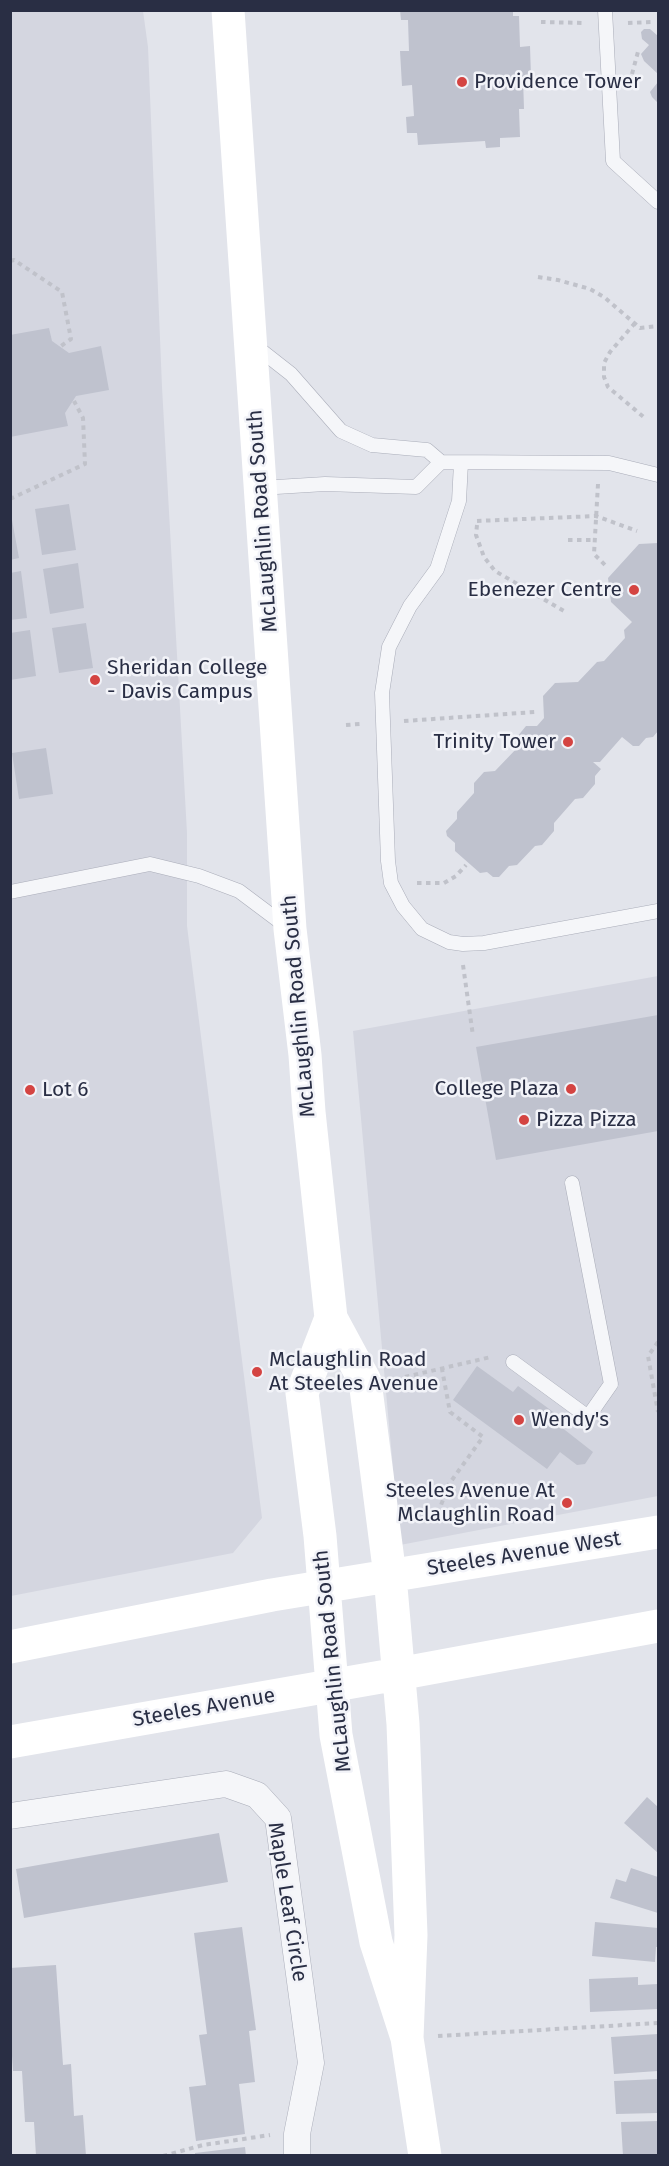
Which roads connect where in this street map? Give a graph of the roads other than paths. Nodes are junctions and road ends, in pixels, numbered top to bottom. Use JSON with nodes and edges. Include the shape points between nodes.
{"nodes":[{"id":1,"x":228,"y":10,"type":"edge"},
{"id":2,"x":606,"y":17,"type":"edge"},
{"id":3,"x":658,"y":202,"type":"edge"},
{"id":4,"x":250,"y":342,"type":"junction"},
{"id":5,"x":441,"y":462,"type":"junction"},
{"id":6,"x":461,"y":463,"type":"junction"},
{"id":7,"x":658,"y":475,"type":"edge"},
{"id":8,"x":260,"y":488,"type":"junction"},
{"id":9,"x":10,"y":892,"type":"edge"},
{"id":10,"x":658,"y":911,"type":"edge"},
{"id":11,"x":290,"y":929,"type":"junction"},
{"id":12,"x":572,"y":1183,"type":"dead end"},
{"id":13,"x":331,"y":1318,"type":"junction"},
{"id":14,"x":513,"y":1362,"type":"dead end"},
{"id":15,"x":658,"y":1532,"type":"edge"},
{"id":16,"x":390,"y":1576,"type":"junction"},
{"id":17,"x":325,"y":1586,"type":"junction"},
{"id":18,"x":658,"y":1626,"type":"edge"},
{"id":19,"x":10,"y":1647,"type":"edge"},
{"id":20,"x":398,"y":1674,"type":"junction"},
{"id":21,"x":332,"y":1686,"type":"junction"},
{"id":22,"x":10,"y":1742,"type":"edge"},
{"id":23,"x":10,"y":1816,"type":"edge"},
{"id":24,"x":407,"y":2038,"type":"junction"},
{"id":25,"x":297,"y":2145,"type":"edge"},
{"id":26,"x":425,"y":2156,"type":"edge"}],
"edges":[{"from":1,"to":4,"type":"main road","name":"McLaughlin Road South"},
{"from":2,"to":3,"type":"lane","via":[[614,161]]},
{"from":4,"to":5,"type":"lane","via":[[291,374],[341,431],[372,445],[427,450]]},
{"from":4,"to":8,"type":"main road","name":"McLaughlin Road South"},
{"from":5,"to":6,"type":"lane"},
{"from":5,"to":8,"type":"lane","via":[[416,487],[325,484]]},
{"from":6,"to":7,"type":"lane","via":[[609,463]]},
{"from":6,"to":10,"type":"lane","via":[[459,501],[437,569],[410,606],[390,647],[382,693],[392,883],[403,906],[422,929],[463,944]]},
{"from":8,"to":11,"type":"main road","name":"McLaughlin Road South"},
{"from":9,"to":11,"type":"lane","via":[[150,864],[240,891]]},
{"from":11,"to":13,"type":"main road","name":"McLaughlin Road South"},
{"from":12,"to":14,"type":"lane","via":[[611,1384],[588,1417]]},
{"from":13,"to":16,"type":"main road","name":"McLaughlin Road South","via":[[365,1381]]},
{"from":13,"to":17,"type":"main road","name":"McLaughlin Road South","via":[[302,1393]]},
{"from":15,"to":16,"type":"main road","name":"Steeles Avenue West"},
{"from":16,"to":17,"type":"main road"},
{"from":16,"to":20,"type":"main road","name":"McLaughlin Road South"},
{"from":17,"to":19,"type":"main road"},
{"from":17,"to":21,"type":"main road","name":"McLaughlin Road South"},
{"from":18,"to":20,"type":"main road"},
{"from":20,"to":21,"type":"main road","name":"Steeles Avenue"},
{"from":20,"to":24,"type":"main road","name":"McLaughlin Road South","via":[[411,1935]]},
{"from":21,"to":22,"type":"main road","name":"Steeles Avenue"},
{"from":21,"to":24,"type":"main road","name":"McLaughlin Road South","via":[[336,1735],[376,1942]]},
{"from":23,"to":25,"type":"street","name":"Maple Leaf Circle","via":[[226,1784],[257,1795],[278,1818],[311,2062]]},
{"from":24,"to":26,"type":"main road","name":"McLaughlin Road South"}]}
